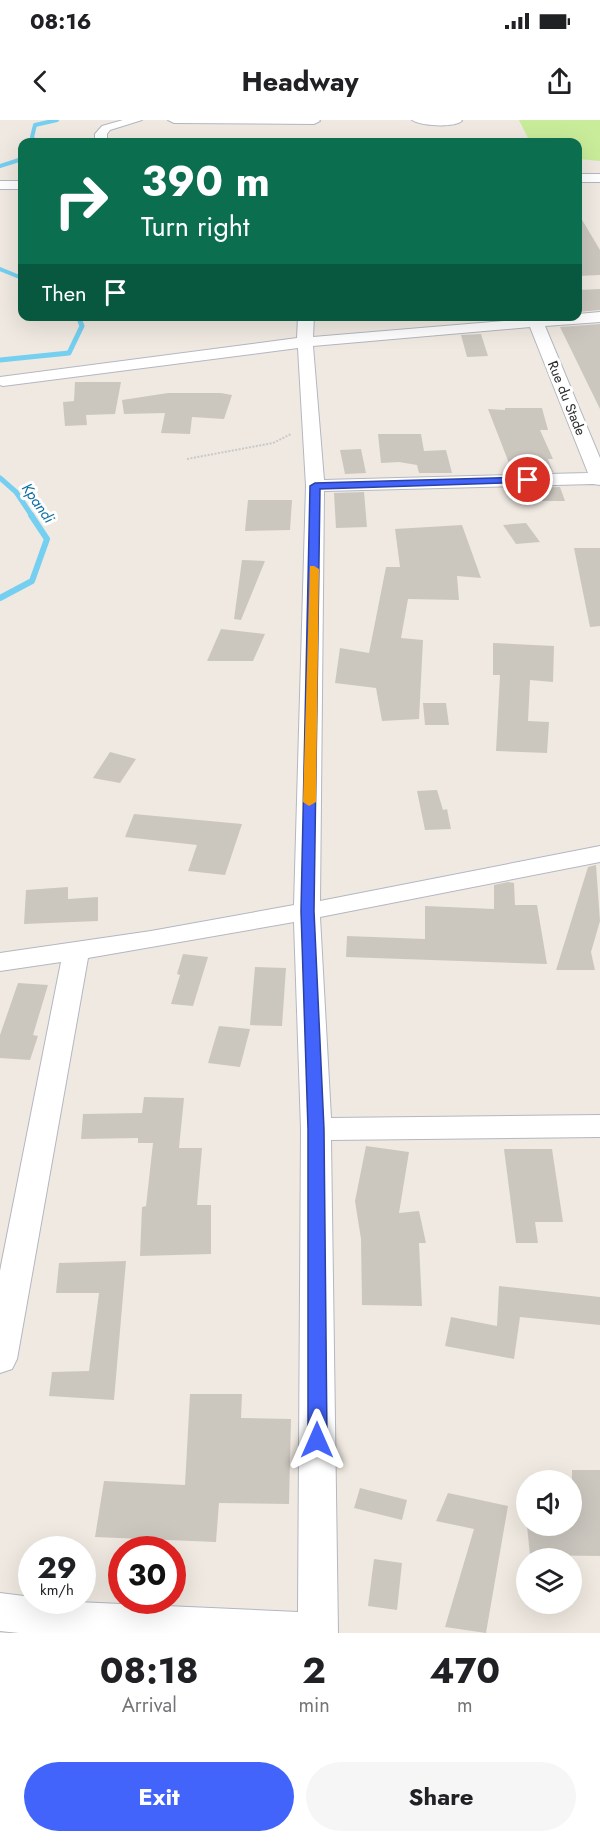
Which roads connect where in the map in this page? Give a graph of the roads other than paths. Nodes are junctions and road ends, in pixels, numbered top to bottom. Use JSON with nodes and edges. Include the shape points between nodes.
{"nodes":[{"id":1,"x":136,"y":120,"type":"edge"},
{"id":2,"x":174,"y":120,"type":"edge"},
{"id":3,"x":418,"y":120,"type":"edge"},
{"id":4,"x":193,"y":124,"type":"edge"},
{"id":5,"x":314,"y":124,"type":"edge"},
{"id":6,"x":458,"y":124,"type":"edge"},
{"id":7,"x":101,"y":138,"type":"edge"},
{"id":8,"x":582,"y":178,"type":"edge"},
{"id":9,"x":600,"y":178,"type":"edge"},
{"id":10,"x":0,"y":185,"type":"edge"},
{"id":11,"x":18,"y":185,"type":"edge"},
{"id":12,"x":600,"y":317,"type":"edge"},
{"id":13,"x":582,"y":318,"type":"edge"},
{"id":14,"x":306,"y":321,"type":"edge"},
{"id":15,"x":525,"y":321,"type":"edge"},
{"id":16,"x":535,"y":321,"type":"edge"},
{"id":17,"x":305,"y":342,"type":"junction"},
{"id":18,"x":3,"y":381,"type":"dead end"},
{"id":19,"x":600,"y":479,"type":"edge"},
{"id":20,"x":315,"y":486,"type":"junction"},
{"id":21,"x":600,"y":854,"type":"edge"},
{"id":22,"x":308,"y":911,"type":"junction"},
{"id":23,"x":76,"y":952,"type":"junction"},
{"id":24,"x":0,"y":962,"type":"edge"},
{"id":25,"x":600,"y":1126,"type":"edge"},
{"id":26,"x":316,"y":1129,"type":"junction"},
{"id":27,"x":0,"y":1359,"type":"edge"},
{"id":28,"x":0,"y":1612,"type":"edge"},
{"id":29,"x":318,"y":1633,"type":"edge"}],
"edges":[{"from":1,"to":7,"type":"street","via":[[106,128]]},
{"from":2,"to":4,"type":"street"},
{"from":3,"to":6,"type":"street"},
{"from":4,"to":5,"type":"street"},
{"from":8,"to":9,"type":"street"},
{"from":10,"to":11,"type":"street"},
{"from":12,"to":13,"type":"street"},
{"from":14,"to":17,"type":"street"},
{"from":15,"to":17,"type":"street"},
{"from":16,"to":19,"type":"street","name":"Rue du Stade"},
{"from":17,"to":18,"type":"street"},
{"from":17,"to":20,"type":"street"},
{"from":19,"to":20,"type":"street"},
{"from":20,"to":22,"type":"street"},
{"from":21,"to":22,"type":"street"},
{"from":22,"to":23,"type":"street"},
{"from":22,"to":26,"type":"street"},
{"from":23,"to":24,"type":"street"},
{"from":23,"to":27,"type":"street"},
{"from":25,"to":26,"type":"street"},
{"from":26,"to":29,"type":"street"},
{"from":28,"to":29,"type":"street","via":[[56,1619]]}]}
